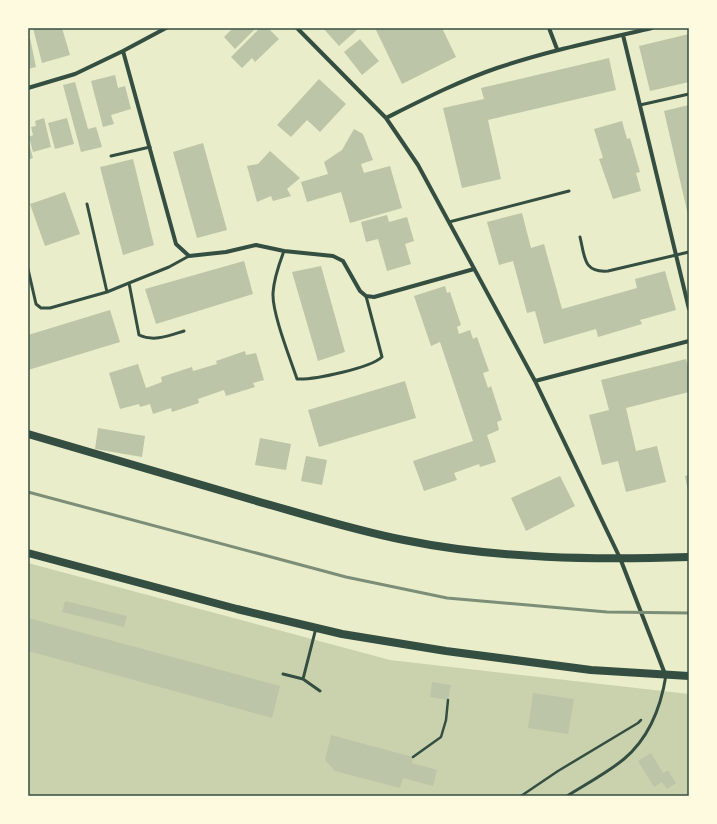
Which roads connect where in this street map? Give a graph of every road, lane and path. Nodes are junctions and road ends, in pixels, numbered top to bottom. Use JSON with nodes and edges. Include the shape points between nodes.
{"nodes":[{"id":1,"x":166,"y":28,"type":"edge"},
{"id":2,"x":297,"y":28,"type":"edge"},
{"id":3,"x":549,"y":28,"type":"edge"},
{"id":4,"x":652,"y":28,"type":"edge"},
{"id":5,"x":623,"y":35,"type":"junction"},
{"id":6,"x":557,"y":50,"type":"junction"},
{"id":7,"x":123,"y":51,"type":"junction"},
{"id":8,"x":28,"y":88,"type":"edge"},
{"id":9,"x":689,"y":94,"type":"edge"},
{"id":10,"x":640,"y":105,"type":"junction"},
{"id":11,"x":386,"y":118,"type":"junction"},
{"id":12,"x":150,"y":147,"type":"junction"},
{"id":13,"x":111,"y":156,"type":"dead end"},
{"id":14,"x":568,"y":191,"type":"dead end"},
{"id":15,"x":87,"y":204,"type":"dead end"},
{"id":16,"x":448,"y":222,"type":"junction"},
{"id":17,"x":580,"y":237,"type":"dead end"},
{"id":18,"x":284,"y":251,"type":"junction"},
{"id":19,"x":689,"y":252,"type":"edge"},
{"id":20,"x":676,"y":255,"type":"junction"},
{"id":21,"x":189,"y":256,"type":"junction"},
{"id":22,"x":28,"y":269,"type":"edge"},
{"id":23,"x":474,"y":269,"type":"junction"},
{"id":24,"x":129,"y":283,"type":"junction"},
{"id":25,"x":107,"y":292,"type":"junction"},
{"id":26,"x":366,"y":296,"type":"junction"},
{"id":27,"x":689,"y":309,"type":"edge"},
{"id":28,"x":184,"y":331,"type":"dead end"},
{"id":29,"x":689,"y":341,"type":"edge"},
{"id":30,"x":535,"y":381,"type":"junction"},
{"id":31,"x":28,"y":434,"type":"edge"},
{"id":32,"x":28,"y":553,"type":"edge"},
{"id":33,"x":689,"y":557,"type":"edge"},
{"id":34,"x":620,"y":558,"type":"junction"},
{"id":35,"x":316,"y":628,"type":"junction"},
{"id":36,"x":283,"y":674,"type":"dead end"},
{"id":37,"x":666,"y":675,"type":"junction"},
{"id":38,"x":689,"y":676,"type":"edge"},
{"id":39,"x":303,"y":679,"type":"junction"},
{"id":40,"x":320,"y":691,"type":"dead end"},
{"id":41,"x":448,"y":700,"type":"dead end"},
{"id":42,"x":642,"y":718,"type":"dead end"},
{"id":43,"x":413,"y":757,"type":"dead end"},
{"id":44,"x":521,"y":796,"type":"edge"},
{"id":45,"x":567,"y":796,"type":"edge"}],
"edges":[{"from":1,"to":7,"type":"street"},
{"from":2,"to":11,"type":"street"},
{"from":3,"to":6,"type":"street"},
{"from":4,"to":5,"type":"street"},
{"from":5,"to":6,"type":"street"},
{"from":5,"to":10,"type":"street"},
{"from":6,"to":11,"type":"street","via":[[496,68]]},
{"from":7,"to":8,"type":"street","via":[[75,74]]},
{"from":7,"to":12,"type":"street"},
{"from":9,"to":10,"type":"lane"},
{"from":10,"to":20,"type":"street"},
{"from":11,"to":16,"type":"street","via":[[418,165]]},
{"from":12,"to":13,"type":"lane"},
{"from":12,"to":21,"type":"street","via":[[176,244]]},
{"from":14,"to":16,"type":"lane"},
{"from":15,"to":25,"type":"lane"},
{"from":16,"to":23,"type":"street"},
{"from":17,"to":20,"type":"lane","via":[[587,265],[591,270],[598,272]]},
{"from":18,"to":21,"type":"street","via":[[256,245],[226,252]]},
{"from":18,"to":26,"type":"street","via":[[333,256],[344,261],[360,291]]},
{"from":18,"to":26,"type":"lane","via":[[277,270],[273,295],[279,324],[297,379],[307,380],[357,369],[382,357]]},
{"from":19,"to":20,"type":"lane"},
{"from":20,"to":27,"type":"street"},
{"from":21,"to":24,"type":"lane"},
{"from":22,"to":25,"type":"lane","via":[[36,304],[41,308],[50,308]]},
{"from":23,"to":26,"type":"street","via":[[374,298]]},
{"from":23,"to":30,"type":"street"},
{"from":24,"to":25,"type":"lane"},
{"from":24,"to":28,"type":"lane","via":[[139,335],[147,339],[159,338]]},
{"from":29,"to":30,"type":"street"},
{"from":30,"to":34,"type":"street"},
{"from":31,"to":34,"type":"main road","via":[[406,541],[502,553]]},
{"from":32,"to":35,"type":"main road"},
{"from":33,"to":34,"type":"main road"},
{"from":34,"to":37,"type":"street"},
{"from":35,"to":37,"type":"main road","via":[[454,652],[591,670]]},
{"from":35,"to":39,"type":"lane"},
{"from":36,"to":39,"type":"lane"},
{"from":37,"to":38,"type":"main road"},
{"from":37,"to":45,"type":"lane","via":[[658,710],[647,731],[624,758]]},
{"from":39,"to":40,"type":"lane"},
{"from":41,"to":43,"type":"path","via":[[441,737]]},
{"from":42,"to":44,"type":"path","via":[[638,723]]}]}
